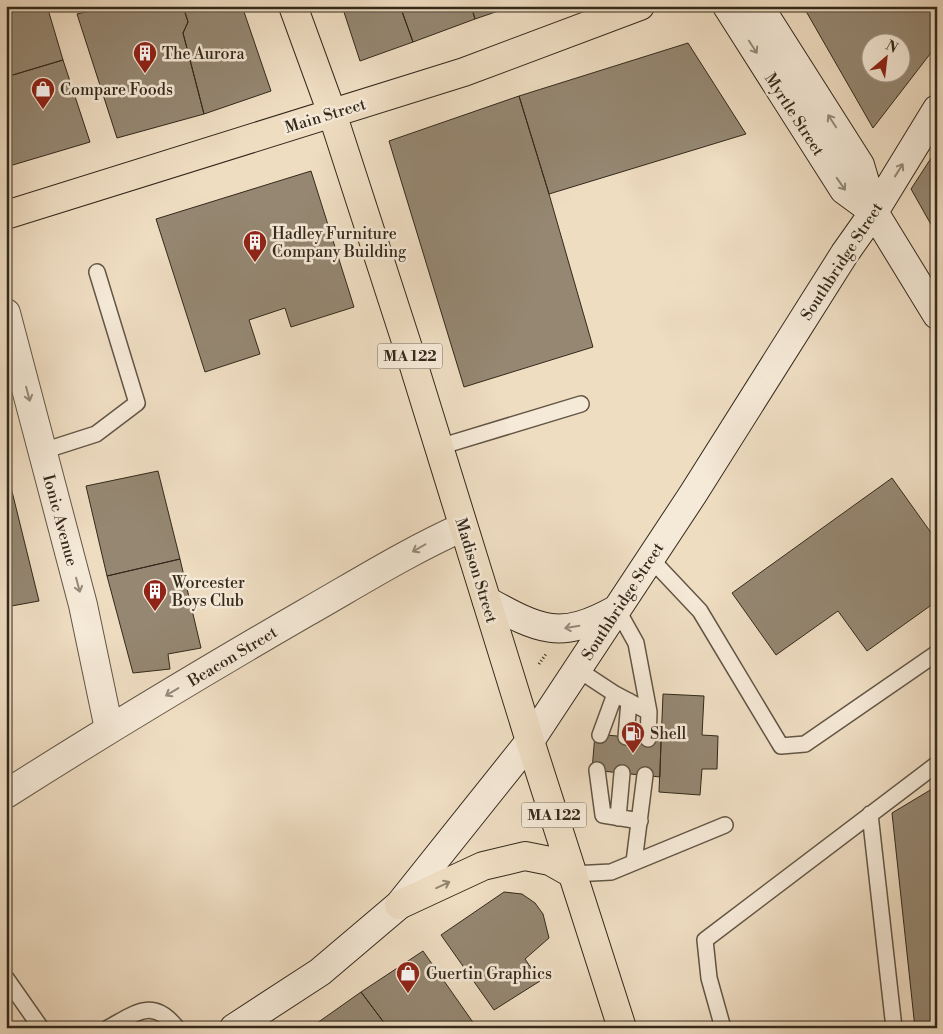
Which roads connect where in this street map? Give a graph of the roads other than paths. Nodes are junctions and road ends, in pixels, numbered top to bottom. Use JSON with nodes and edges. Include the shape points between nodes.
{"nodes":[{"id":1,"x":292,"y":6,"type":"edge"},
{"id":2,"x":640,"y":6,"type":"edge"},
{"id":3,"x":727,"y":6,"type":"edge"},
{"id":4,"x":759,"y":6,"type":"edge"},
{"id":5,"x":937,"y":110,"type":"edge"},
{"id":6,"x":332,"y":113,"type":"junction"},
{"id":7,"x":874,"y":212,"type":"junction"},
{"id":8,"x":6,"y":215,"type":"edge"},
{"id":9,"x":97,"y":272,"type":"dead end"},
{"id":10,"x":6,"y":313,"type":"edge"},
{"id":11,"x":937,"y":315,"type":"edge"},
{"id":12,"x":581,"y":404,"type":"dead end"},
{"id":13,"x":439,"y":448,"type":"junction"},
{"id":14,"x":43,"y":451,"type":"junction"},
{"id":15,"x":463,"y":527,"type":"junction"},
{"id":16,"x":650,"y":558,"type":"junction"},
{"id":17,"x":486,"y":601,"type":"junction"},
{"id":18,"x":617,"y":609,"type":"junction"},
{"id":19,"x":937,"y":653,"type":"edge"},
{"id":20,"x":577,"y":669,"type":"junction"},
{"id":21,"x":622,"y":698,"type":"junction"},
{"id":22,"x":650,"y":712,"type":"junction"},
{"id":23,"x":109,"y":729,"type":"junction"},
{"id":24,"x":600,"y":735,"type":"dead end"},
{"id":25,"x":626,"y":737,"type":"dead end"},
{"id":26,"x":648,"y":739,"type":"dead end"},
{"id":27,"x":530,"y":741,"type":"junction"},
{"id":28,"x":937,"y":764,"type":"edge"},
{"id":29,"x":597,"y":770,"type":"dead end"},
{"id":30,"x":622,"y":773,"type":"dead end"},
{"id":31,"x":645,"y":775,"type":"dead end"},
{"id":32,"x":6,"y":794,"type":"edge"},
{"id":33,"x":870,"y":814,"type":"junction"},
{"id":34,"x":618,"y":818,"type":"junction"},
{"id":35,"x":640,"y":821,"type":"junction"},
{"id":36,"x":725,"y":824,"type":"dead end"},
{"id":37,"x":634,"y":862,"type":"junction"},
{"id":38,"x":572,"y":874,"type":"junction"},
{"id":39,"x":399,"y":905,"type":"junction"},
{"id":40,"x":6,"y":978,"type":"edge"},
{"id":41,"x":41,"y":1028,"type":"edge"},
{"id":42,"x":108,"y":1028,"type":"edge"},
{"id":43,"x":177,"y":1028,"type":"edge"},
{"id":44,"x":234,"y":1028,"type":"edge"},
{"id":45,"x":622,"y":1028,"type":"edge"},
{"id":46,"x":723,"y":1028,"type":"edge"},
{"id":47,"x":894,"y":1028,"type":"edge"}],
"edges":[{"from":1,"to":6,"type":"main road","number":"MA 122"},
{"from":2,"to":6,"type":"main road","name":"Main Street","via":[[464,72]]},
{"from":3,"to":7,"type":"main road","name":"Myrtle Street","one_way":true,"via":[[844,190]]},
{"from":7,"to":4,"type":"main road","name":"Myrtle Street","one_way":true,"via":[[860,165]]},
{"from":7,"to":5,"type":"main road","name":"Southbridge Street","one_way":true},
{"from":6,"to":8,"type":"main road","name":"Main Street"},
{"from":6,"to":13,"type":"main road","name":"Madison Street","number":"MA 122"},
{"from":7,"to":11,"type":"main road","name":"Myrtle Street"},
{"from":7,"to":16,"type":"main road","name":"Southbridge Street"},
{"from":9,"to":14,"type":"lane","via":[[137,403],[96,434]]},
{"from":10,"to":14,"type":"main road","name":"Ionic Avenue","one_way":true},
{"from":12,"to":13,"type":"lane"},
{"from":13,"to":15,"type":"main road","name":"Madison Street","number":"MA 122"},
{"from":14,"to":23,"type":"main road","name":"Ionic Avenue","one_way":true,"via":[[83,605]]},
{"from":15,"to":17,"type":"main road","name":"Madison Street","number":"MA 122"},
{"from":15,"to":23,"type":"main road","name":"Beacon Street","one_way":true,"via":[[415,550]]},
{"from":16,"to":18,"type":"main road","name":"Southbridge Street"},
{"from":16,"to":19,"type":"lane","via":[[700,611],[781,746],[805,744]]},
{"from":18,"to":17,"type":"main road","one_way":true,"via":[[595,622],[556,629],[538,626]]},
{"from":17,"to":27,"type":"main road","name":"Madison Street","number":"MA 122"},
{"from":18,"to":20,"type":"main road","name":"Southbridge Street"},
{"from":18,"to":22,"type":"lane","via":[[636,643]]},
{"from":20,"to":21,"type":"lane"},
{"from":20,"to":27,"type":"main road","name":"Southbridge Street"},
{"from":21,"to":22,"type":"lane"},
{"from":21,"to":24,"type":"lane"},
{"from":21,"to":25,"type":"lane"},
{"from":22,"to":26,"type":"lane"},
{"from":23,"to":32,"type":"main road","name":"Beacon Street"},
{"from":27,"to":38,"type":"main road","name":"Madison Street","number":"MA 122"},
{"from":27,"to":39,"type":"main road","name":"Southbridge Street"},
{"from":28,"to":33,"type":"lane"},
{"from":29,"to":34,"type":"lane","via":[[604,815]]},
{"from":30,"to":34,"type":"lane"},
{"from":31,"to":35,"type":"lane"},
{"from":33,"to":46,"type":"lane","via":[[705,940],[709,978]]},
{"from":33,"to":47,"type":"lane"},
{"from":34,"to":35,"type":"lane"},
{"from":35,"to":37,"type":"lane"},
{"from":36,"to":37,"type":"lane"},
{"from":37,"to":38,"type":"lane","via":[[612,872]]},
{"from":39,"to":38,"type":"main road","one_way":true,"via":[[483,866],[525,856],[550,861]]},
{"from":38,"to":45,"type":"main road","name":"Madison Street","number":"MA 122"},
{"from":39,"to":44,"type":"main road","name":"Southbridge Street","via":[[320,972]]},
{"from":40,"to":41,"type":"lane"},
{"from":42,"to":43,"type":"lane","via":[[136,1013],[156,1010]]}]}
